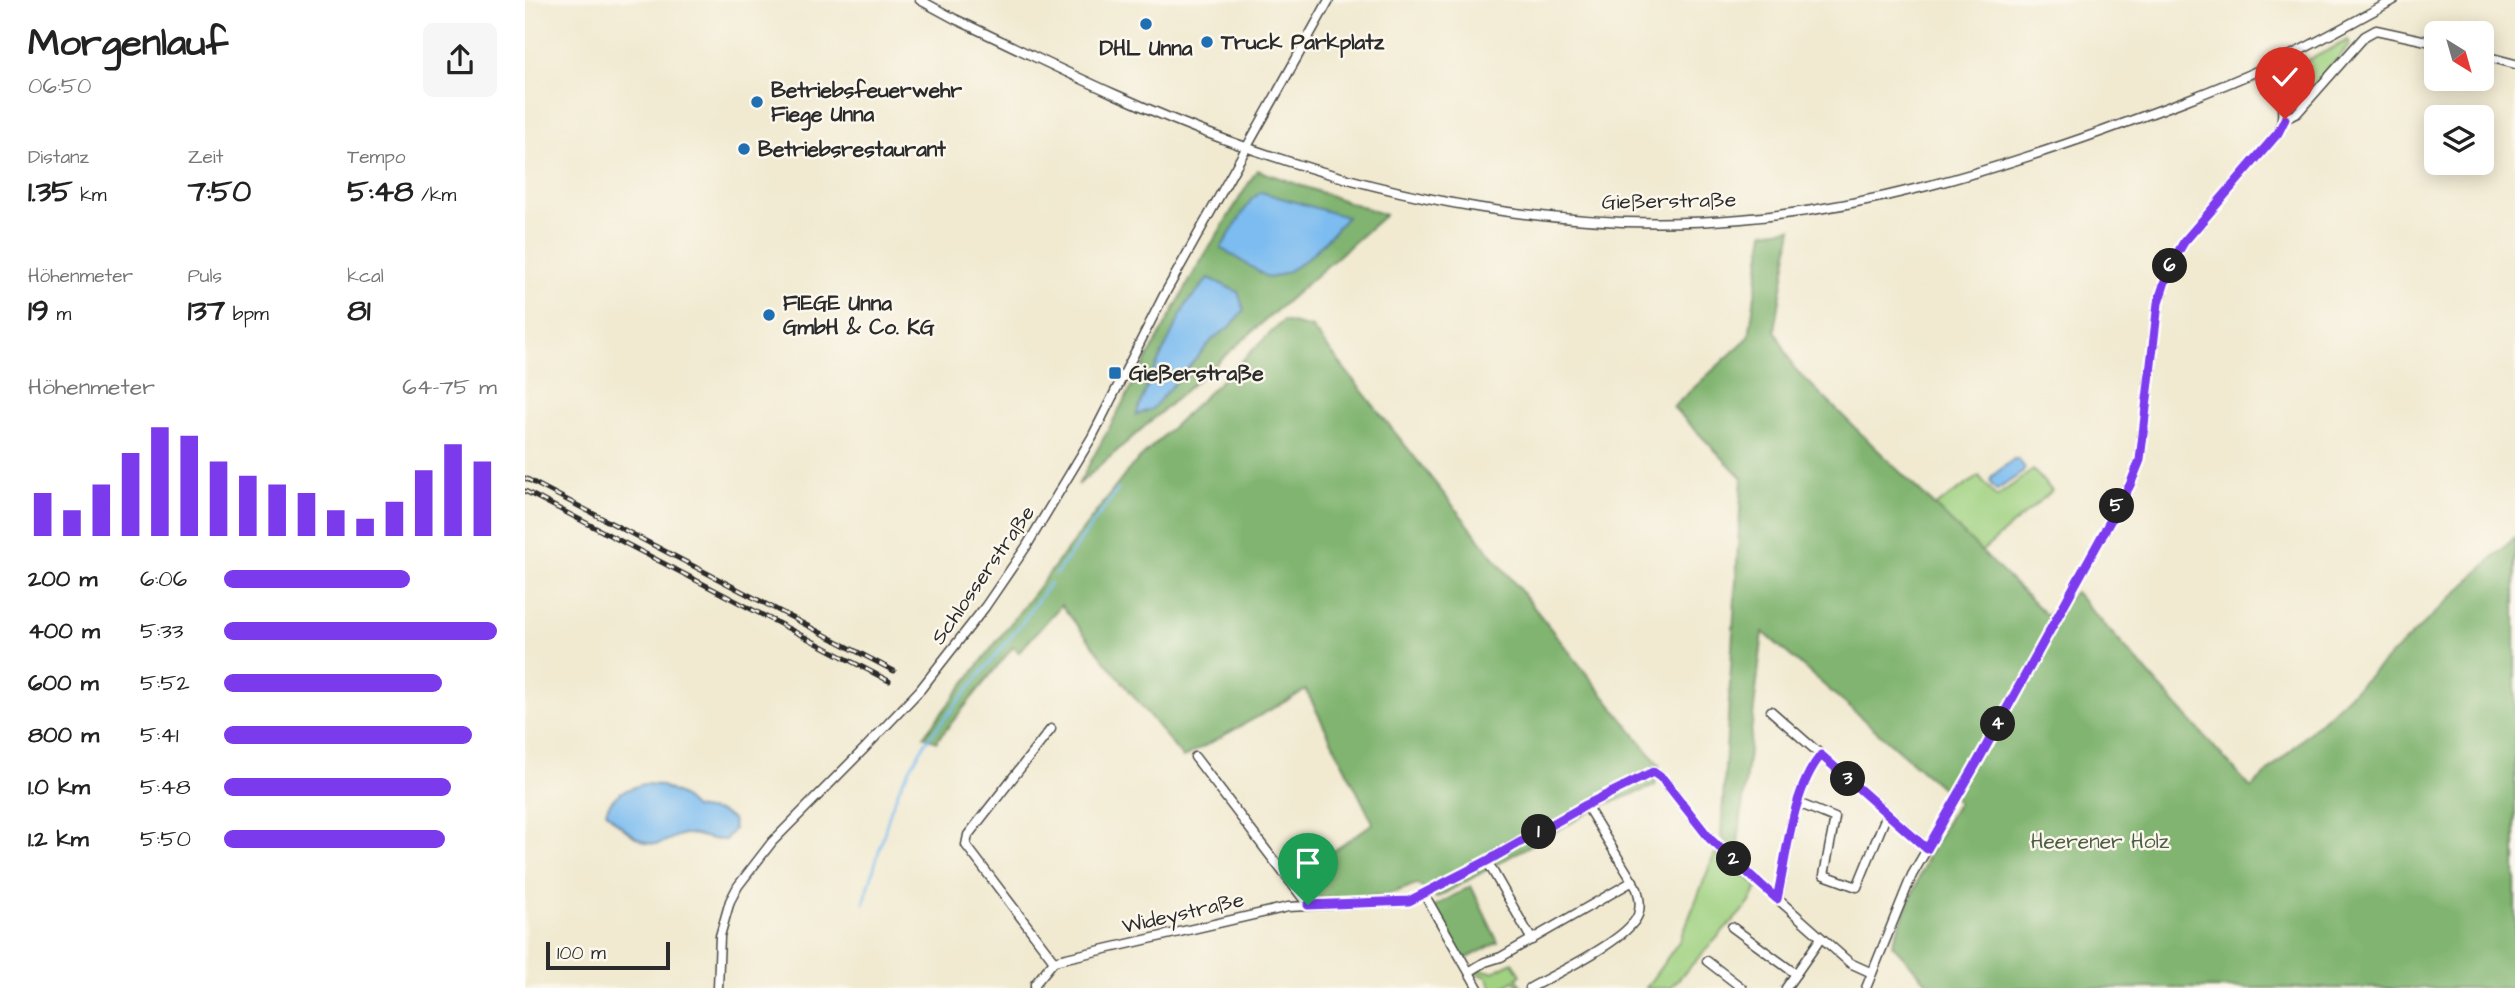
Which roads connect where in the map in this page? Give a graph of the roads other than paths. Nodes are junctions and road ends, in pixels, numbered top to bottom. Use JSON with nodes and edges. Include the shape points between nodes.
{"nodes":[{"id":1,"x":920,"y":0,"type":"edge"},
{"id":2,"x":1329,"y":0,"type":"edge"},
{"id":3,"x":2394,"y":0,"type":"edge"},
{"id":4,"x":2424,"y":40,"type":"edge"},
{"id":5,"x":2494,"y":58,"type":"edge"},
{"id":6,"x":2515,"y":64,"type":"edge"},
{"id":7,"x":2267,"y":66,"type":"junction"},
{"id":8,"x":2285,"y":119,"type":"junction"},
{"id":9,"x":1246,"y":147,"type":"junction"},
{"id":10,"x":1771,"y":711,"type":"dead end"},
{"id":11,"x":1051,"y":729,"type":"dead end"},
{"id":12,"x":1821,"y":755,"type":"junction"},
{"id":13,"x":1195,"y":757,"type":"dead end"},
{"id":14,"x":1798,"y":803,"type":"junction"},
{"id":15,"x":1586,"y":805,"type":"junction"},
{"id":16,"x":1887,"y":814,"type":"junction"},
{"id":17,"x":1927,"y":849,"type":"junction"},
{"id":18,"x":1487,"y":861,"type":"junction"},
{"id":19,"x":1633,"y":881,"type":"junction"},
{"id":20,"x":1424,"y":894,"type":"junction"},
{"id":21,"x":1777,"y":899,"type":"junction"},
{"id":22,"x":1308,"y":905,"type":"junction"},
{"id":23,"x":1732,"y":927,"type":"dead end"},
{"id":24,"x":1821,"y":938,"type":"junction"},
{"id":25,"x":1532,"y":940,"type":"junction"},
{"id":26,"x":1054,"y":961,"type":"junction"},
{"id":27,"x":1707,"y":961,"type":"dead end"},
{"id":28,"x":1469,"y":972,"type":"junction"},
{"id":29,"x":1872,"y":973,"type":"junction"},
{"id":30,"x":1796,"y":974,"type":"junction"},
{"id":31,"x":718,"y":988,"type":"edge"},
{"id":32,"x":1035,"y":988,"type":"edge"},
{"id":33,"x":1478,"y":988,"type":"edge"},
{"id":34,"x":1530,"y":988,"type":"edge"},
{"id":35,"x":1742,"y":988,"type":"edge"},
{"id":36,"x":1786,"y":988,"type":"edge"},
{"id":37,"x":1866,"y":988,"type":"edge"}],
"edges":[{"from":1,"to":9,"type":"street","name":"Gießerstraße","via":[[1109,92]]},
{"from":2,"to":9,"type":"street","name":"Schlosserstraße"},
{"from":3,"to":7,"type":"street","name":"Gießerstraße"},
{"from":4,"to":8,"type":"street","via":[[2376,30],[2365,36],[2297,113]]},
{"from":5,"to":6,"type":"street"},
{"from":7,"to":8,"type":"street"},
{"from":7,"to":9,"type":"street","name":"Gießerstraße","via":[[1995,168],[1856,203],[1740,219],[1588,220],[1490,209],[1388,189]]},
{"from":8,"to":17,"type":"street","via":[[2184,242],[2170,266],[2158,303],[2140,460],[2130,485]]},
{"from":9,"to":31,"type":"street","name":"Schlosserstraße","via":[[1087,445],[1007,576],[920,690],[765,849],[743,878],[730,901],[720,936]]},
{"from":10,"to":12,"type":"street"},
{"from":11,"to":26,"type":"street","via":[[968,835],[966,845]]},
{"from":12,"to":14,"type":"street","via":[[1805,777]]},
{"from":12,"to":16,"type":"street"},
{"from":13,"to":22,"type":"street"},
{"from":14,"to":16,"type":"street","via":[[1835,818],[1824,875],[1857,887]]},
{"from":14,"to":21,"type":"street"},
{"from":15,"to":18,"type":"street","name":"Wideystraße"},
{"from":15,"to":19,"type":"street"},
{"from":15,"to":21,"type":"street","name":"Wideystraße","via":[[1653,772],[1710,839]]},
{"from":16,"to":17,"type":"street"},
{"from":17,"to":29,"type":"street"},
{"from":18,"to":20,"type":"street","name":"Wideystraße"},
{"from":18,"to":25,"type":"street"},
{"from":19,"to":25,"type":"street"},
{"from":19,"to":34,"type":"street","via":[[1640,907],[1630,927]]},
{"from":20,"to":22,"type":"street","name":"Wideystraße","via":[[1409,901]]},
{"from":20,"to":28,"type":"street"},
{"from":21,"to":24,"type":"street","name":"Wideystraße"},
{"from":22,"to":26,"type":"street","name":"Wideystraße"},
{"from":23,"to":30,"type":"street"},
{"from":24,"to":29,"type":"street","name":"Wideystraße","via":[[1850,963]]},
{"from":24,"to":30,"type":"street"},
{"from":25,"to":28,"type":"street"},
{"from":26,"to":32,"type":"street"},
{"from":27,"to":35,"type":"street"},
{"from":28,"to":33,"type":"street"},
{"from":29,"to":37,"type":"street"},
{"from":30,"to":36,"type":"street"}]}
